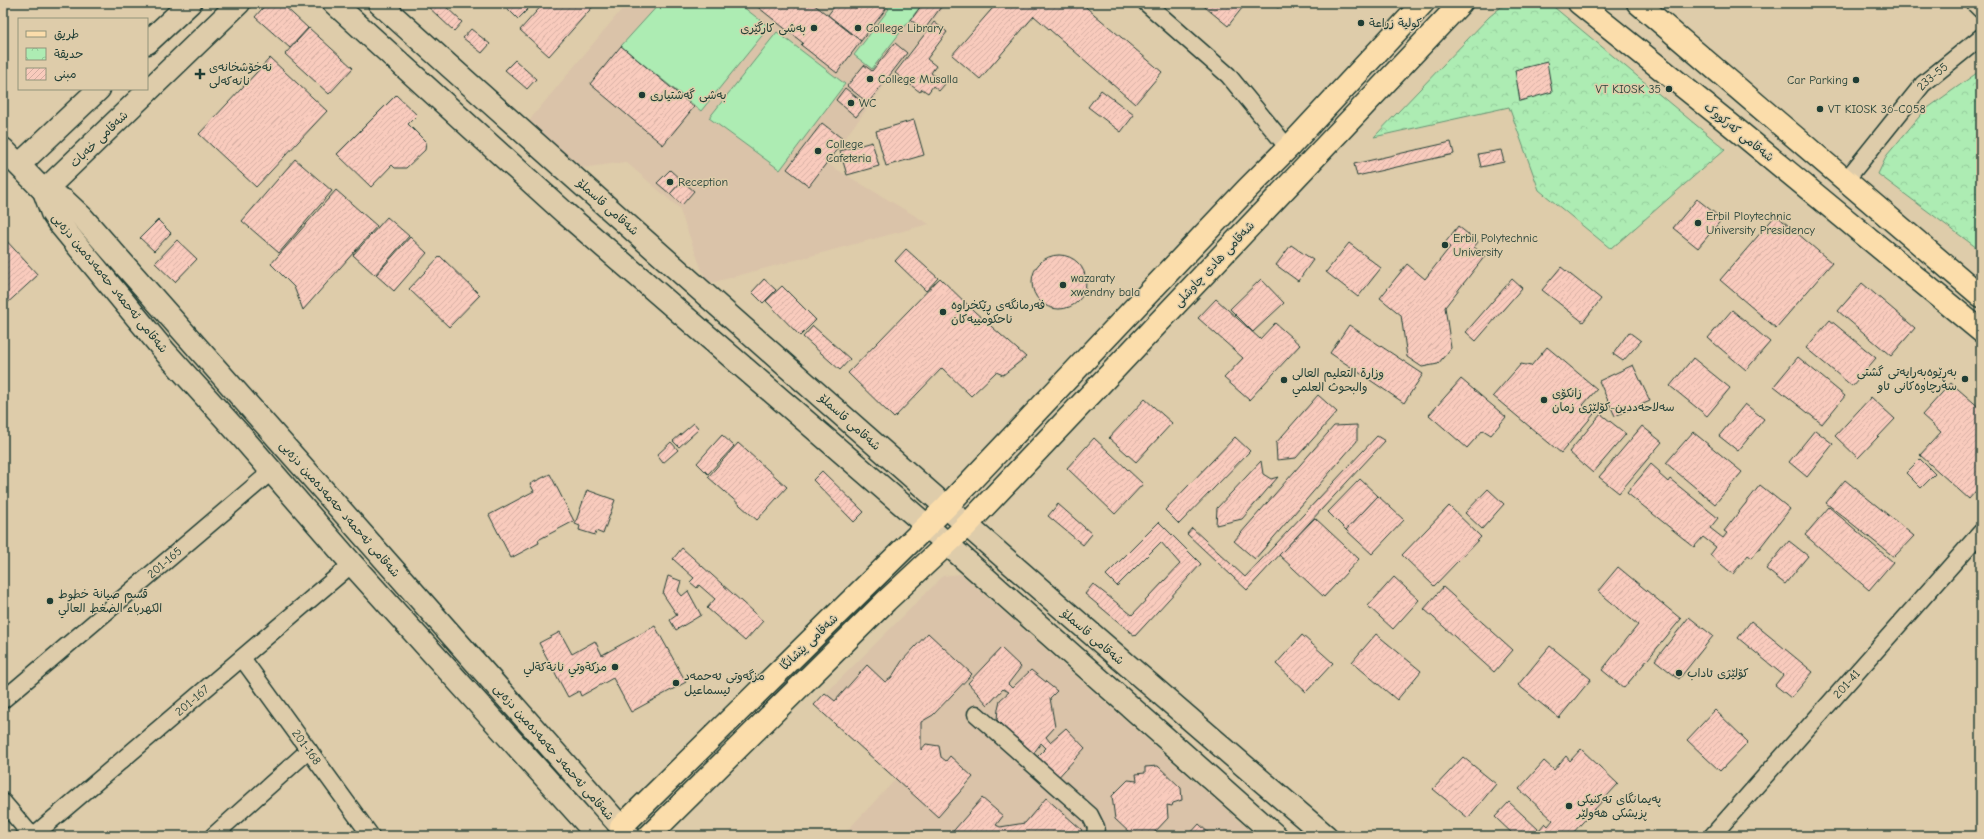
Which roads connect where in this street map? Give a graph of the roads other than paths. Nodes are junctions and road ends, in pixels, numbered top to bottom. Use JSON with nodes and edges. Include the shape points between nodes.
{"nodes":[{"id":1,"x":190,"y":3,"type":"edge"},
{"id":2,"x":239,"y":3,"type":"edge"},
{"id":3,"x":334,"y":3,"type":"edge"},
{"id":4,"x":379,"y":3,"type":"edge"},
{"id":5,"x":1146,"y":3,"type":"edge"},
{"id":6,"x":1423,"y":3,"type":"edge"},
{"id":7,"x":1461,"y":3,"type":"edge"},
{"id":8,"x":1579,"y":3,"type":"edge"},
{"id":9,"x":1638,"y":3,"type":"edge"},
{"id":10,"x":1974,"y":3,"type":"edge"},
{"id":11,"x":1981,"y":10,"type":"edge"},
{"id":12,"x":1981,"y":37,"type":"edge"},
{"id":13,"x":148,"y":42,"type":"edge"},
{"id":14,"x":98,"y":90,"type":"edge"},
{"id":15,"x":1288,"y":148,"type":"junction"},
{"id":16,"x":3,"y":149,"type":"edge"},
{"id":17,"x":19,"y":165,"type":"junction"},
{"id":18,"x":1846,"y":180,"type":"junction"},
{"id":19,"x":1247,"y":189,"type":"junction"},
{"id":20,"x":44,"y":192,"type":"junction"},
{"id":21,"x":1270,"y":205,"type":"junction"},
{"id":22,"x":1221,"y":216,"type":"junction"},
{"id":23,"x":1243,"y":234,"type":"junction"},
{"id":24,"x":1914,"y":241,"type":"junction"},
{"id":25,"x":1898,"y":262,"type":"junction"},
{"id":26,"x":1981,"y":280,"type":"edge"},
{"id":27,"x":1981,"y":296,"type":"edge"},
{"id":28,"x":1981,"y":331,"type":"edge"},
{"id":29,"x":1981,"y":342,"type":"edge"},
{"id":30,"x":272,"y":471,"type":"junction"},
{"id":31,"x":946,"y":507,"type":"junction"},
{"id":32,"x":927,"y":526,"type":"junction"},
{"id":33,"x":966,"y":526,"type":"junction"},
{"id":34,"x":1981,"y":532,"type":"edge"},
{"id":35,"x":947,"y":546,"type":"junction"},
{"id":36,"x":352,"y":564,"type":"junction"},
{"id":37,"x":242,"y":658,"type":"junction"},
{"id":38,"x":3,"y":700,"type":"edge"},
{"id":39,"x":976,"y":714,"type":"dead end"},
{"id":40,"x":309,"y":750,"type":"junction"},
{"id":41,"x":3,"y":802,"type":"edge"},
{"id":42,"x":636,"y":811,"type":"junction"},
{"id":43,"x":625,"y":832,"type":"edge"},
{"id":44,"x":652,"y":832,"type":"edge"},
{"id":45,"x":32,"y":836,"type":"edge"},
{"id":46,"x":213,"y":836,"type":"edge"},
{"id":47,"x":371,"y":836,"type":"edge"},
{"id":48,"x":598,"y":836,"type":"edge"},
{"id":49,"x":1095,"y":836,"type":"edge"},
{"id":50,"x":1276,"y":836,"type":"edge"},
{"id":51,"x":1326,"y":836,"type":"edge"},
{"id":52,"x":1712,"y":836,"type":"edge"}],
"edges":[{"from":1,"to":13,"type":"main road"},
{"from":2,"to":20,"type":"main road","name":"شەقامی خەبات"},
{"from":3,"to":32,"type":"main road","via":[[565,213]]},
{"from":4,"to":31,"type":"main road","name":"شەقامی قاسملۆ"},
{"from":5,"to":15,"type":"street","via":[[1228,74]]},
{"from":6,"to":15,"type":"main road"},
{"from":7,"to":21,"type":"main road","name":"شەقامی هادی چاوشلی"},
{"from":8,"to":25,"type":"main road","name":"شەقامی کەرکووک"},
{"from":9,"to":18,"type":"main road"},
{"from":10,"to":11,"type":"street"},
{"from":12,"to":18,"type":"street","name":"233-55","via":[[1923,84]]},
{"from":14,"to":17,"type":"main road"},
{"from":15,"to":19,"type":"main road"},
{"from":16,"to":17,"type":"main road","name":"شەقامی ئەحمەد حەمەدەمین دزەیی"},
{"from":17,"to":20,"type":"main road","name":"شەقامی ئەحمەد حەمەدەمین دزەیی"},
{"from":18,"to":24,"type":"main road"},
{"from":19,"to":21,"type":"main road","via":[[1254,199]]},
{"from":19,"to":22,"type":"main road"},
{"from":20,"to":30,"type":"main road","name":"شەقامی ئەحمەد حەمەدەمین دزەیی","via":[[52,213],[66,232],[166,353]]},
{"from":20,"to":43,"type":"main road","name":"شەقامی ئەحمەد حەمەدەمین دزەیی","via":[[65,201],[82,217]]},
{"from":21,"to":23,"type":"main road","name":"شەقامی هادی چاوشلی"},
{"from":22,"to":23,"type":"main road","via":[[1235,222]]},
{"from":22,"to":31,"type":"main road"},
{"from":23,"to":33,"type":"main road","name":"شەقامی هادی چاوشلی"},
{"from":24,"to":26,"type":"main road"},
{"from":24,"to":27,"type":"main road"},
{"from":25,"to":28,"type":"main road","name":"شەقامی کەرکووک"},
{"from":25,"to":29,"type":"main road","name":"شەقامی کەرکووک"},
{"from":30,"to":36,"type":"main road","name":"شەقامی ئەحمەد حەمەدەمین دزەیی"},
{"from":30,"to":38,"type":"street","name":"201-165"},
{"from":31,"to":32,"type":"main road","name":"شەقامی پێشانگا"},
{"from":31,"to":33,"type":"main road","name":"شەقامی قاسملۆ"},
{"from":32,"to":35,"type":"main road"},
{"from":32,"to":42,"type":"main road","name":"شەقامی پێشانگا"},
{"from":33,"to":35,"type":"main road","name":"شەقامی پێشانگا"},
{"from":33,"to":51,"type":"main road","name":"شەقامی قاسملۆ"},
{"from":34,"to":52,"type":"street","name":"201-41"},
{"from":35,"to":44,"type":"main road","name":"شەقامی پێشانگا","via":[[886,601]]},
{"from":35,"to":50,"type":"main road"},
{"from":36,"to":37,"type":"street","name":"201-167"},
{"from":36,"to":48,"type":"main road","name":"شەقامی ئەحمەد حەمەدەمین دزەیی"},
{"from":37,"to":40,"type":"street","name":"201-168"},
{"from":37,"to":45,"type":"street","name":"201-167"},
{"from":39,"to":49,"type":"street","via":[[1090,815],[1096,827]]},
{"from":40,"to":46,"type":"street"},
{"from":40,"to":47,"type":"street","name":"201-168"},
{"from":41,"to":45,"type":"street"},
{"from":42,"to":43,"type":"main road","name":"شەقامی پێشانگا"},
{"from":42,"to":44,"type":"main road","via":[[634,822],[640,831]]}]}
